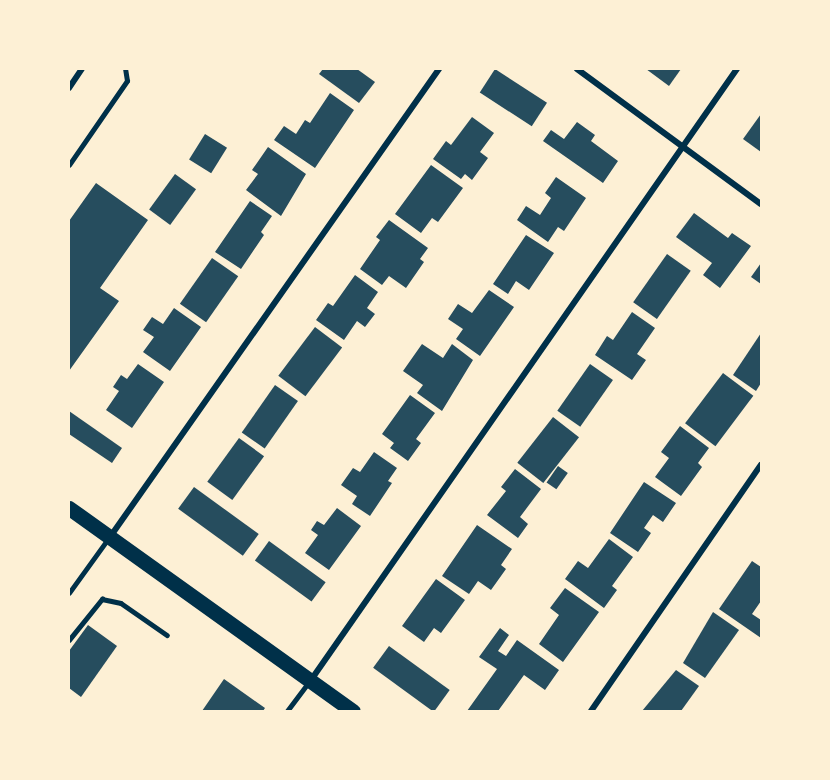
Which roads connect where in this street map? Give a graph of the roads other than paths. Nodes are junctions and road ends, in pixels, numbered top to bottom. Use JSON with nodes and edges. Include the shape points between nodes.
{"nodes":[{"id":1,"x":82,"y":69,"type":"edge"},
{"id":2,"x":125,"y":69,"type":"edge"},
{"id":3,"x":439,"y":69,"type":"edge"},
{"id":4,"x":577,"y":69,"type":"edge"},
{"id":5,"x":737,"y":69,"type":"edge"},
{"id":6,"x":69,"y":88,"type":"edge"},
{"id":7,"x":683,"y":146,"type":"junction"},
{"id":8,"x":69,"y":151,"type":"edge"},
{"id":9,"x":76,"y":156,"type":"junction"},
{"id":10,"x":69,"y":165,"type":"edge"},
{"id":11,"x":761,"y":204,"type":"edge"},
{"id":12,"x":761,"y":465,"type":"edge"},
{"id":13,"x":69,"y":508,"type":"edge"},
{"id":14,"x":110,"y":537,"type":"junction"},
{"id":15,"x":69,"y":593,"type":"edge"},
{"id":16,"x":167,"y":635,"type":"dead end"},
{"id":17,"x":69,"y":640,"type":"edge"},
{"id":18,"x":310,"y":680,"type":"junction"},
{"id":19,"x":287,"y":711,"type":"edge"},
{"id":20,"x":353,"y":711,"type":"edge"},
{"id":21,"x":591,"y":711,"type":"edge"}],
"edges":[{"from":1,"to":6,"type":"street"},
{"from":2,"to":9,"type":"lane","via":[[127,81]]},
{"from":3,"to":14,"type":"street"},
{"from":4,"to":7,"type":"street"},
{"from":5,"to":7,"type":"street"},
{"from":7,"to":11,"type":"street"},
{"from":7,"to":18,"type":"street"},
{"from":8,"to":9,"type":"lane"},
{"from":9,"to":10,"type":"lane"},
{"from":12,"to":21,"type":"street"},
{"from":13,"to":14,"type":"main road"},
{"from":14,"to":15,"type":"lane"},
{"from":14,"to":18,"type":"main road"},
{"from":16,"to":17,"type":"lane","via":[[111,599],[94,605]]},
{"from":18,"to":19,"type":"lane"},
{"from":18,"to":20,"type":"main road"}]}
